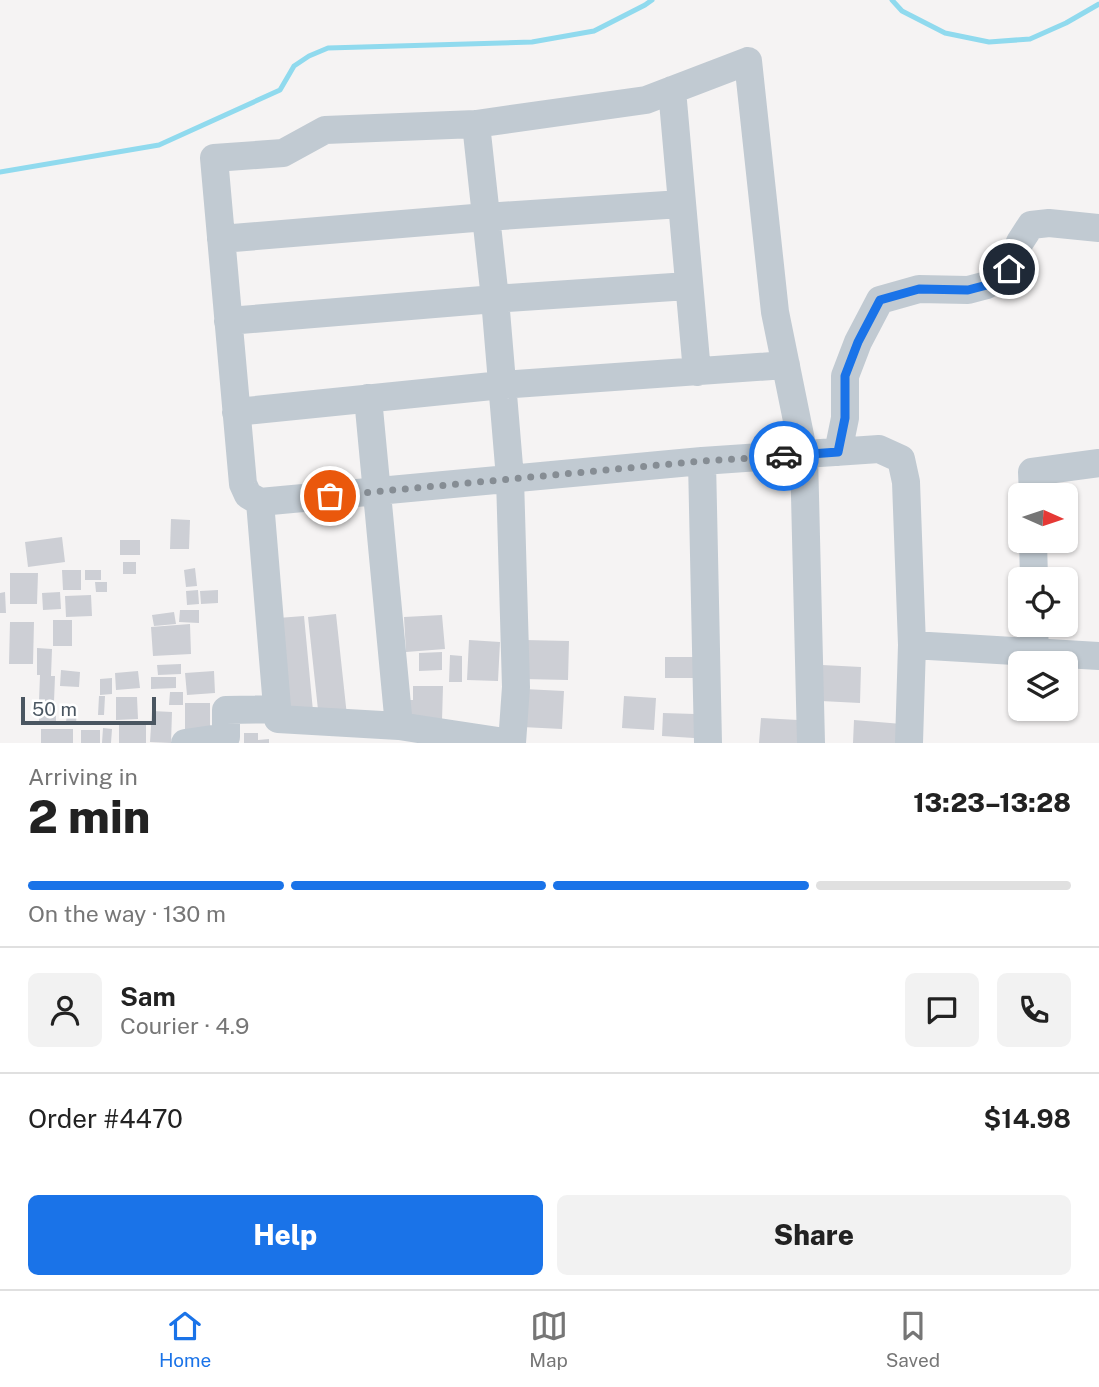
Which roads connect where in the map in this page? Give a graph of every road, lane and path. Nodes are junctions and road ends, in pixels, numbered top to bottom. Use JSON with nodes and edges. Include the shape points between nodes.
{"nodes":[{"id":1,"x":672,"y":90,"type":"junction"},
{"id":2,"x":476,"y":124,"type":"junction"},
{"id":3,"x":681,"y":204,"type":"junction"},
{"id":4,"x":486,"y":217,"type":"junction"},
{"id":5,"x":1099,"y":228,"type":"edge"},
{"id":6,"x":221,"y":239,"type":"junction"},
{"id":7,"x":688,"y":286,"type":"junction"},
{"id":8,"x":495,"y":299,"type":"junction"},
{"id":9,"x":228,"y":321,"type":"junction"},
{"id":10,"x":786,"y":365,"type":"junction"},
{"id":11,"x":698,"y":372,"type":"junction"},
{"id":12,"x":502,"y":385,"type":"junction"},
{"id":13,"x":368,"y":398,"type":"junction"},
{"id":14,"x":236,"y":412,"type":"junction"},
{"id":15,"x":838,"y":452,"type":"junction"},
{"id":16,"x":804,"y":455,"type":"junction"},
{"id":17,"x":702,"y":461,"type":"junction"},
{"id":18,"x":1099,"y":463,"type":"edge"},
{"id":19,"x":510,"y":478,"type":"junction"},
{"id":20,"x":1032,"y":483,"type":"edge"},
{"id":21,"x":377,"y":491,"type":"junction"},
{"id":22,"x":260,"y":502,"type":"junction"},
{"id":23,"x":1034,"y":638,"type":"edge"},
{"id":24,"x":912,"y":645,"type":"junction"},
{"id":25,"x":1099,"y":656,"type":"edge"},
{"id":26,"x":277,"y":709,"type":"junction"},
{"id":27,"x":399,"y":726,"type":"junction"},
{"id":28,"x":185,"y":743,"type":"edge"},
{"id":29,"x":511,"y":743,"type":"edge"},
{"id":30,"x":708,"y":743,"type":"edge"},
{"id":31,"x":811,"y":743,"type":"edge"},
{"id":32,"x":909,"y":743,"type":"edge"}],
"edges":[{"from":1,"to":2,"type":"street","via":[[646,100]]},
{"from":1,"to":3,"type":"street"},
{"from":1,"to":10,"type":"street","via":[[748,61],[775,312]]},
{"from":2,"to":4,"type":"street"},
{"from":2,"to":6,"type":"street","via":[[325,130],[283,153],[214,158]]},
{"from":3,"to":4,"type":"street"},
{"from":3,"to":7,"type":"street"},
{"from":4,"to":6,"type":"street"},
{"from":4,"to":8,"type":"street"},
{"from":5,"to":15,"type":"street","via":[[1031,225],[1009,269],[987,285],[968,290],[919,289],[880,300],[845,376],[845,418]]},
{"from":6,"to":9,"type":"street"},
{"from":7,"to":8,"type":"street"},
{"from":7,"to":11,"type":"street"},
{"from":8,"to":9,"type":"street"},
{"from":8,"to":12,"type":"street"},
{"from":9,"to":14,"type":"street"},
{"from":10,"to":11,"type":"street"},
{"from":10,"to":16,"type":"street"},
{"from":11,"to":12,"type":"street"},
{"from":12,"to":13,"type":"street"},
{"from":12,"to":19,"type":"street"},
{"from":13,"to":14,"type":"street"},
{"from":13,"to":21,"type":"street"},
{"from":14,"to":22,"type":"street","via":[[243,484],[248,495]]},
{"from":15,"to":16,"type":"street"},
{"from":15,"to":24,"type":"street","via":[[879,449],[901,459],[906,482]]},
{"from":16,"to":17,"type":"street"},
{"from":16,"to":31,"type":"street"},
{"from":17,"to":19,"type":"street"},
{"from":17,"to":30,"type":"street"},
{"from":18,"to":20,"type":"street","via":[[1032,472]]},
{"from":19,"to":21,"type":"street"},
{"from":19,"to":29,"type":"street","via":[[516,687]]},
{"from":21,"to":22,"type":"street"},
{"from":21,"to":27,"type":"street"},
{"from":22,"to":26,"type":"street"},
{"from":23,"to":24,"type":"street"},
{"from":23,"to":25,"type":"street"},
{"from":24,"to":32,"type":"street"},
{"from":26,"to":27,"type":"street","via":[[278,719]]},
{"from":26,"to":28,"type":"street","via":[[226,710],[226,737]]},
{"from":27,"to":29,"type":"street"}]}
